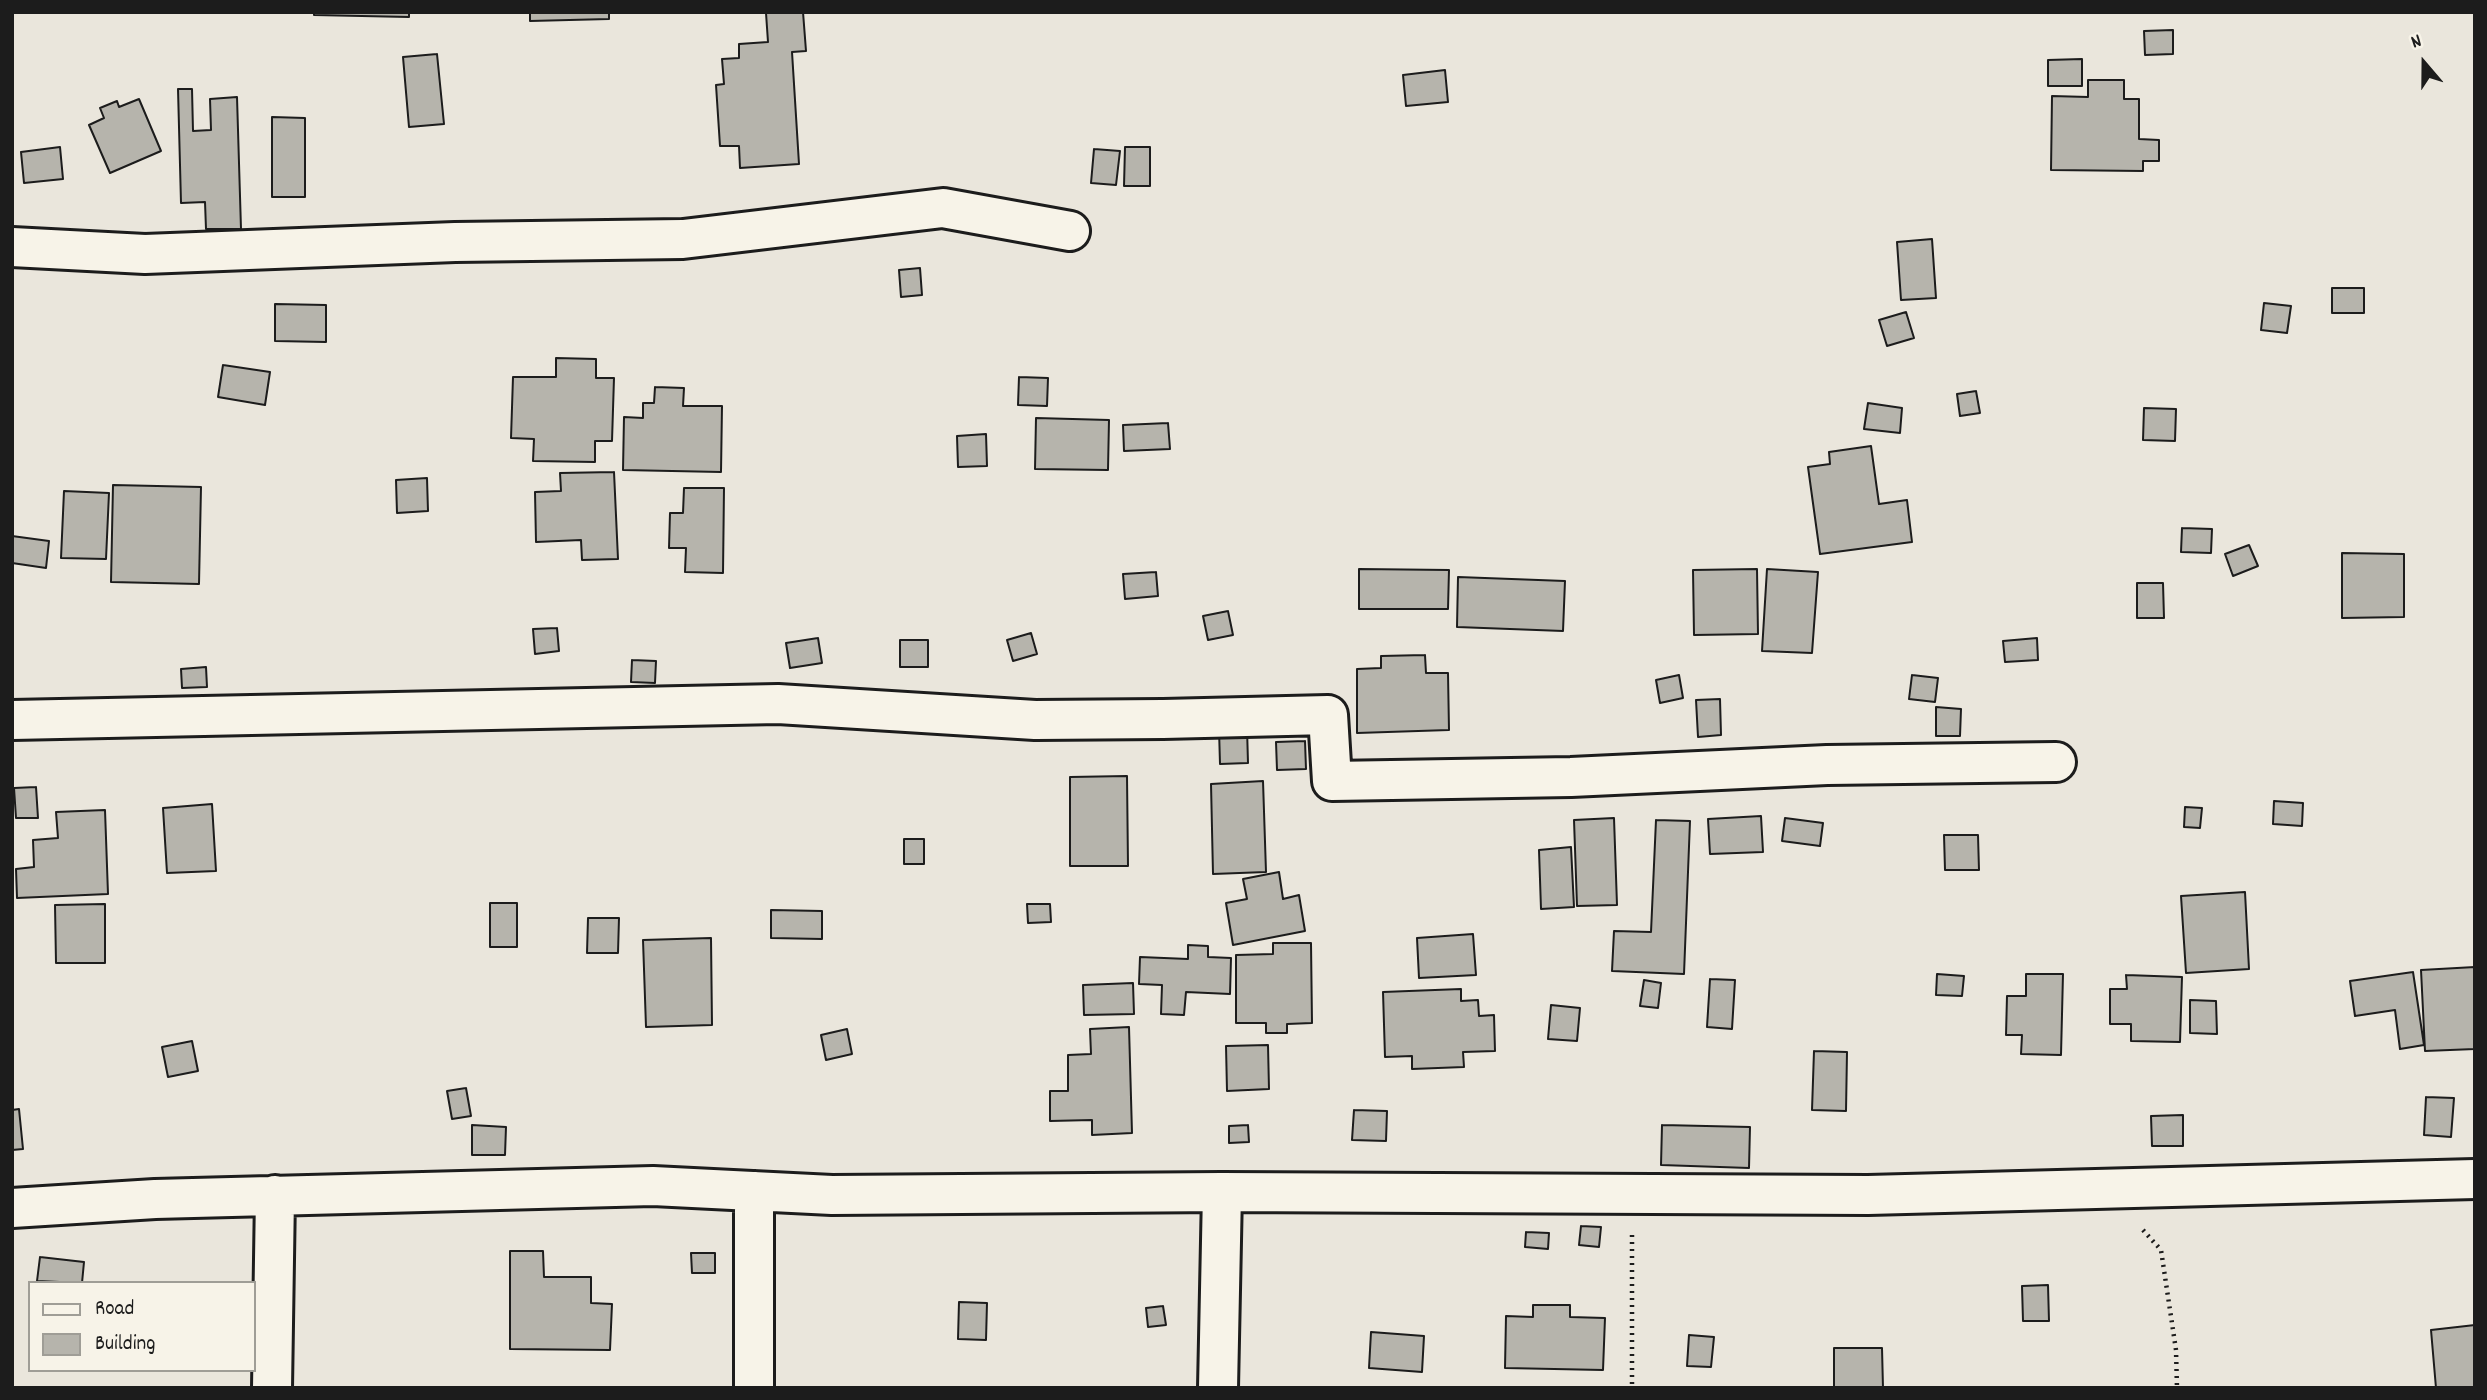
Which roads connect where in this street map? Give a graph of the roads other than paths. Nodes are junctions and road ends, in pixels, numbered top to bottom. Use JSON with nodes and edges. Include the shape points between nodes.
{"nodes":[{"id":1,"x":1070,"y":231,"type":"dead end"},
{"id":2,"x":12,"y":247,"type":"edge"},
{"id":3,"x":12,"y":720,"type":"edge"},
{"id":4,"x":2056,"y":762,"type":"dead end"},
{"id":5,"x":2475,"y":1180,"type":"edge"},
{"id":6,"x":754,"y":1191,"type":"junction"},
{"id":7,"x":1222,"y":1192,"type":"junction"},
{"id":8,"x":275,"y":1195,"type":"junction"},
{"id":9,"x":12,"y":1208,"type":"edge"},
{"id":10,"x":271,"y":1388,"type":"edge"},
{"id":11,"x":754,"y":1388,"type":"edge"},
{"id":12,"x":1218,"y":1388,"type":"edge"}],
"edges":[{"from":1,"to":2,"type":"street","via":[[943,208],[683,239],[145,254]]},
{"from":3,"to":4,"type":"street","via":[[778,704],[1035,720],[1328,715],[1332,781]]},
{"from":5,"to":7,"type":"street","via":[[1868,1195]]},
{"from":6,"to":7,"type":"street","via":[[832,1195]]},
{"from":6,"to":8,"type":"street","via":[[653,1186]]},
{"from":6,"to":11,"type":"street"},
{"from":7,"to":12,"type":"street"},
{"from":8,"to":9,"type":"street"},
{"from":8,"to":10,"type":"street"}]}
